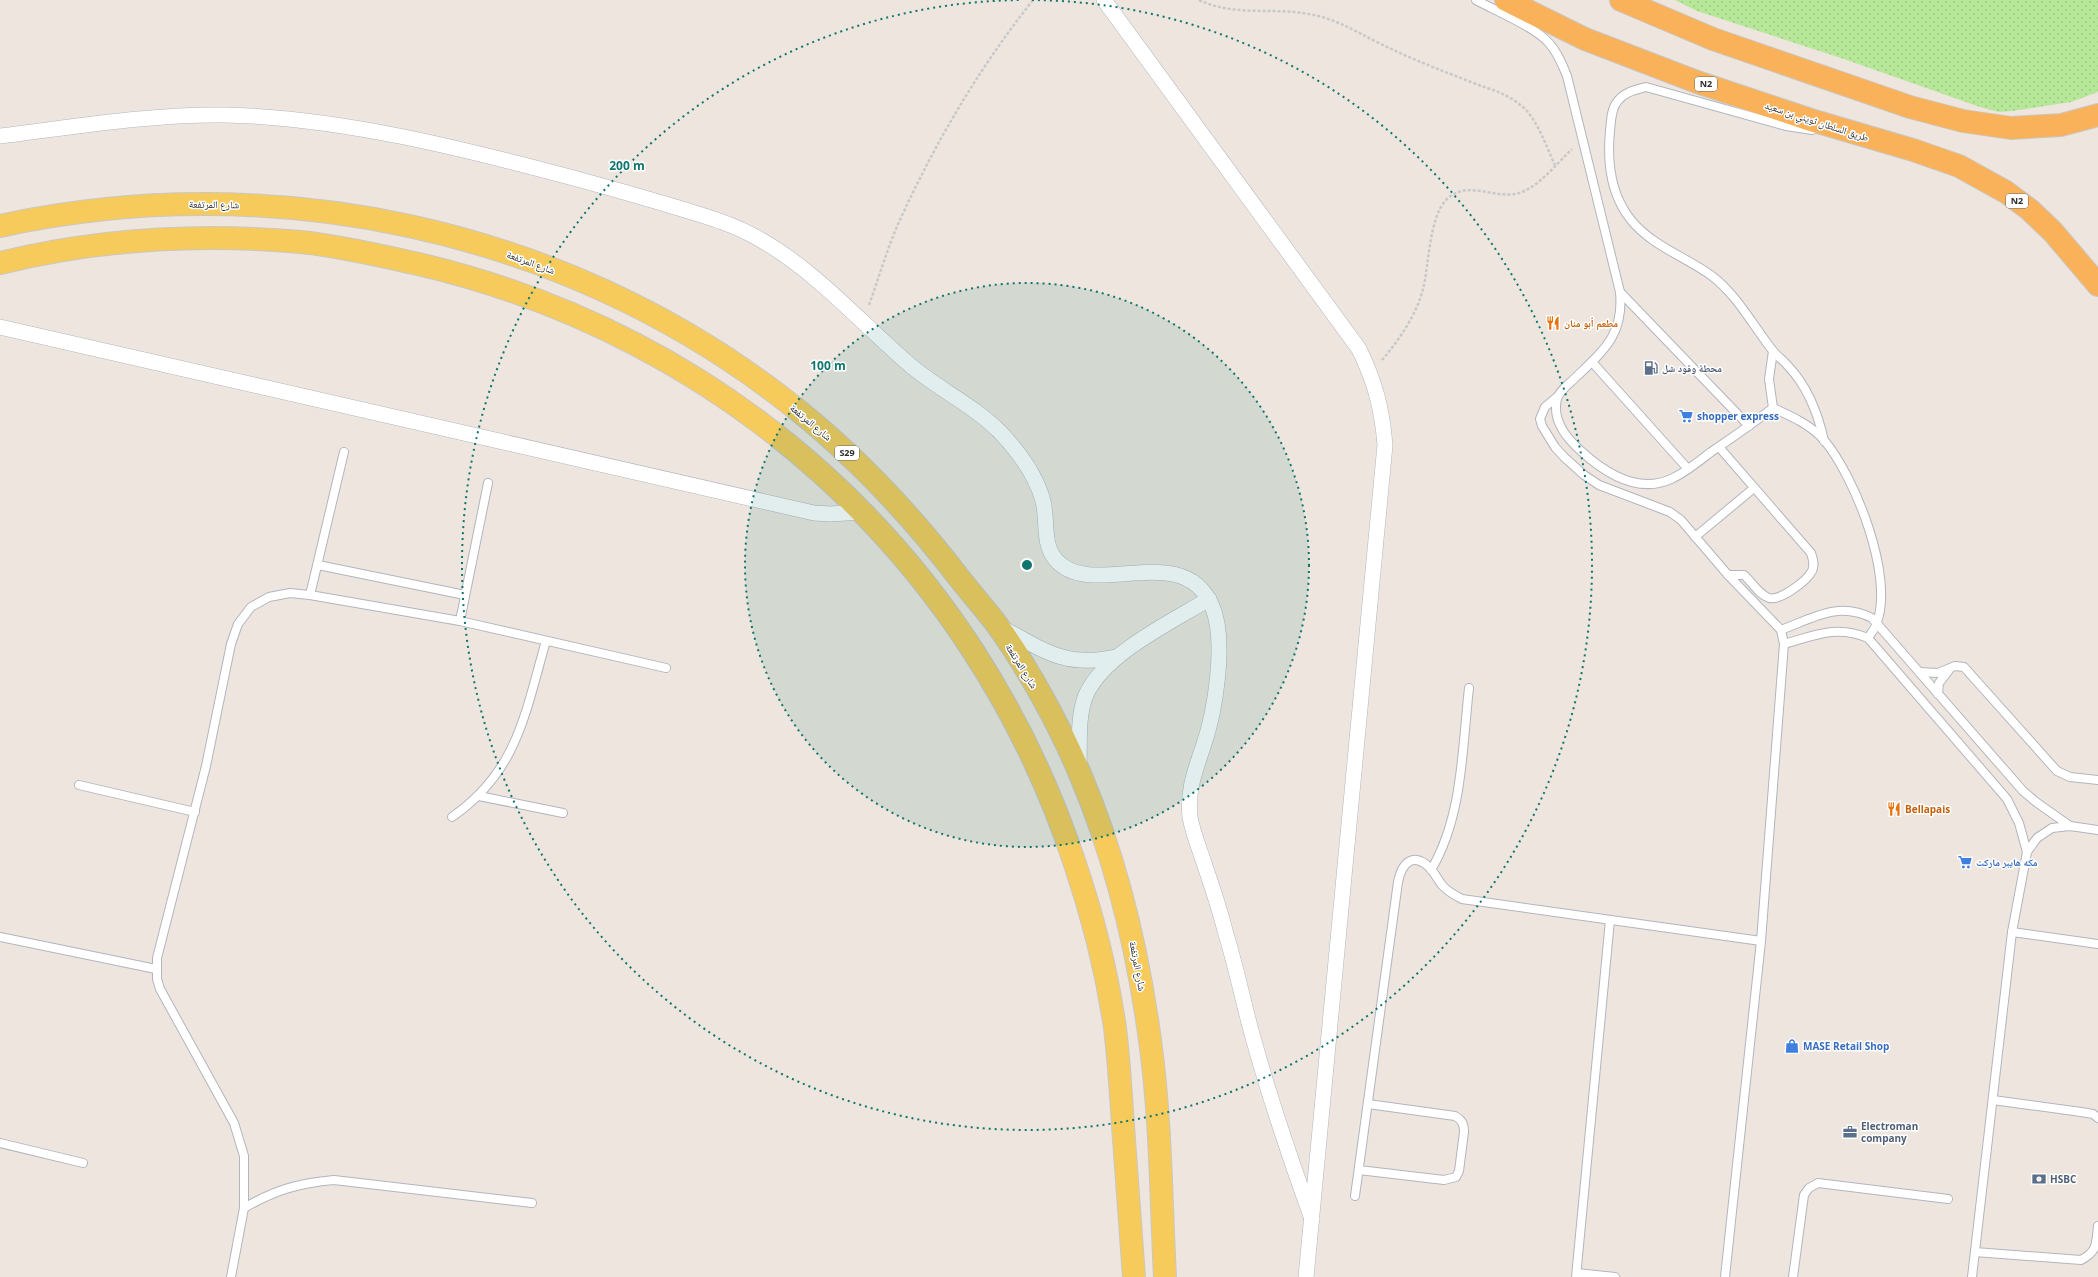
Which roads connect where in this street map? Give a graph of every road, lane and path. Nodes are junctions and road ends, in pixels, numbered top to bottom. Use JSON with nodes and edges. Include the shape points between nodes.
{"nodes":[{"id":1,"x":1033,"y":0,"type":"edge"},
{"id":2,"x":1104,"y":0,"type":"edge"},
{"id":3,"x":1199,"y":0,"type":"edge"},
{"id":4,"x":1476,"y":0,"type":"edge"},
{"id":5,"x":1506,"y":0,"type":"edge"},
{"id":6,"x":1621,"y":0,"type":"edge"},
{"id":7,"x":2098,"y":115,"type":"edge"},
{"id":8,"x":0,"y":136,"type":"edge"},
{"id":9,"x":1869,"y":138,"type":"junction"},
{"id":10,"x":1582,"y":140,"type":"junction"},
{"id":11,"x":1555,"y":165,"type":"junction"},
{"id":12,"x":0,"y":226,"type":"edge"},
{"id":13,"x":0,"y":263,"type":"edge"},
{"id":14,"x":2098,"y":285,"type":"edge"},
{"id":15,"x":1620,"y":292,"type":"junction"},
{"id":16,"x":862,"y":322,"type":"junction"},
{"id":17,"x":0,"y":327,"type":"edge"},
{"id":18,"x":1773,"y":351,"type":"junction"},
{"id":19,"x":1592,"y":362,"type":"junction"},
{"id":20,"x":1371,"y":373,"type":"junction"},
{"id":21,"x":1558,"y":396,"type":"junction"},
{"id":22,"x":1773,"y":408,"type":"junction"},
{"id":23,"x":1749,"y":426,"type":"junction"},
{"id":24,"x":1824,"y":441,"type":"junction"},
{"id":25,"x":1719,"y":447,"type":"junction"},
{"id":26,"x":344,"y":452,"type":"dead end"},
{"id":27,"x":1688,"y":469,"type":"junction"},
{"id":28,"x":488,"y":483,"type":"dead end"},
{"id":29,"x":1754,"y":488,"type":"junction"},
{"id":30,"x":862,"y":512,"type":"junction"},
{"id":31,"x":1695,"y":537,"type":"junction"},
{"id":32,"x":318,"y":565,"type":"junction"},
{"id":33,"x":1728,"y":575,"type":"junction"},
{"id":34,"x":310,"y":595,"type":"junction"},
{"id":35,"x":465,"y":595,"type":"junction"},
{"id":36,"x":1209,"y":599,"type":"junction"},
{"id":37,"x":460,"y":621,"type":"junction"},
{"id":38,"x":1877,"y":623,"type":"junction"},
{"id":39,"x":996,"y":624,"type":"junction"},
{"id":40,"x":1781,"y":630,"type":"junction"},
{"id":41,"x":1868,"y":638,"type":"junction"},
{"id":42,"x":546,"y":641,"type":"junction"},
{"id":43,"x":1784,"y":644,"type":"junction"},
{"id":44,"x":1116,"y":656,"type":"junction"},
{"id":45,"x":666,"y":668,"type":"dead end"},
{"id":46,"x":1950,"y":669,"type":"junction"},
{"id":47,"x":1919,"y":672,"type":"junction"},
{"id":48,"x":1469,"y":688,"type":"dead end"},
{"id":49,"x":1938,"y":694,"type":"junction"},
{"id":50,"x":1079,"y":771,"type":"junction"},
{"id":51,"x":2098,"y":780,"type":"edge"},
{"id":52,"x":79,"y":785,"type":"dead end"},
{"id":53,"x":479,"y":796,"type":"junction"},
{"id":54,"x":195,"y":812,"type":"junction"},
{"id":55,"x":563,"y":813,"type":"dead end"},
{"id":56,"x":452,"y":817,"type":"dead end"},
{"id":57,"x":2070,"y":826,"type":"junction"},
{"id":58,"x":2098,"y":830,"type":"edge"},
{"id":59,"x":2027,"y":852,"type":"junction"},
{"id":60,"x":1431,"y":870,"type":"junction"},
{"id":61,"x":1610,"y":920,"type":"junction"},
{"id":62,"x":2012,"y":932,"type":"junction"},
{"id":63,"x":0,"y":937,"type":"edge"},
{"id":64,"x":1760,"y":941,"type":"junction"},
{"id":65,"x":2098,"y":944,"type":"edge"},
{"id":66,"x":156,"y":969,"type":"junction"},
{"id":67,"x":1993,"y":1100,"type":"junction"},
{"id":68,"x":1368,"y":1104,"type":"junction"},
{"id":69,"x":2098,"y":1118,"type":"edge"},
{"id":70,"x":0,"y":1144,"type":"edge"},
{"id":71,"x":83,"y":1163,"type":"dead end"},
{"id":72,"x":1359,"y":1170,"type":"junction"},
{"id":73,"x":1355,"y":1196,"type":"dead end"},
{"id":74,"x":1948,"y":1199,"type":"dead end"},
{"id":75,"x":532,"y":1203,"type":"dead end"},
{"id":76,"x":244,"y":1208,"type":"junction"},
{"id":77,"x":1312,"y":1219,"type":"junction"},
{"id":78,"x":2098,"y":1226,"type":"edge"},
{"id":79,"x":1975,"y":1252,"type":"junction"},
{"id":80,"x":1576,"y":1275,"type":"edge"},
{"id":81,"x":231,"y":1277,"type":"edge"},
{"id":82,"x":1134,"y":1277,"type":"edge"},
{"id":83,"x":1165,"y":1277,"type":"edge"},
{"id":84,"x":1306,"y":1277,"type":"edge"},
{"id":85,"x":1615,"y":1277,"type":"edge"},
{"id":86,"x":1725,"y":1277,"type":"edge"},
{"id":87,"x":1792,"y":1277,"type":"edge"},
{"id":88,"x":1972,"y":1277,"type":"edge"}],
"edges":[{"from":1,"to":16,"type":"path","via":[[1002,40],[945,129],[898,223]]},
{"from":2,"to":20,"type":"street","via":[[1342,324]]},
{"from":3,"to":11,"type":"path","via":[[1241,11],[1294,12],[1326,18],[1356,30],[1378,43],[1496,90],[1516,101],[1532,116]]},
{"from":4,"to":10,"type":"lane","via":[[1532,30],[1548,42],[1560,57]]},
{"from":5,"to":9,"type":"highway","name":"طريق السلطان ثويني بن سعيد","number":"N2","via":[[1593,42],[1697,82]]},
{"from":6,"to":7,"type":"highway","via":[[1713,39],[1910,107],[1963,121],[2011,128],[2061,125]]},
{"from":8,"to":16,"type":"street","via":[[164,117],[249,116],[326,124],[462,150],[613,189],[739,228],[796,262]]},
{"from":9,"to":14,"type":"highway","name":"طريق السلطان ثويني بن سعيد","number":"N2","via":[[1959,166],[2006,192],[2053,232]]},
{"from":9,"to":18,"type":"lane","via":[[1786,126],[1646,87],[1629,91],[1616,102],[1611,119],[1608,148],[1610,173],[1617,198],[1630,219],[1648,237],[1714,278],[1736,300]]},
{"from":10,"to":11,"type":"path"},
{"from":10,"to":15,"type":"lane"},
{"from":11,"to":20,"type":"path","via":[[1538,182],[1515,194],[1461,191],[1447,199],[1439,211],[1422,290],[1411,320]]},
{"from":12,"to":39,"type":"main road","name":"شارع المرتفعة","number":"S29","via":[[70,213],[137,205],[205,203],[273,206],[340,213],[407,226],[474,242],[540,264],[603,290],[665,321],[724,357],[781,397],[834,440],[884,488],[930,539]]},
{"from":13,"to":30,"type":"main road","via":[[66,249],[115,243],[210,238],[257,239],[305,242],[351,250],[492,283],[585,319],[680,368],[757,420],[822,473]]},
{"from":15,"to":19,"type":"lane","via":[[1619,322],[1614,336]]},
{"from":15,"to":23,"type":"lane"},
{"from":16,"to":36,"type":"street","via":[[911,366],[983,417],[1013,448],[1041,494],[1045,509],[1047,544],[1058,562],[1082,574],[1174,574],[1193,583]]},
{"from":17,"to":30,"type":"street","via":[[814,513]]},
{"from":18,"to":22,"type":"lane","via":[[1769,379]]},
{"from":18,"to":24,"type":"lane","via":[[1805,388],[1820,420]]},
{"from":19,"to":21,"type":"lane"},
{"from":19,"to":27,"type":"lane"},
{"from":20,"to":77,"type":"street","via":[[1382,413],[1385,445]]},
{"from":21,"to":27,"type":"lane","via":[[1555,409],[1558,422],[1565,433],[1588,458],[1618,478],[1644,485],[1658,484]]},
{"from":21,"to":31,"type":"lane","via":[[1545,407],[1540,419],[1555,447],[1568,462],[1599,485],[1670,512],[1681,520]]},
{"from":22,"to":23,"type":"lane"},
{"from":22,"to":24,"type":"lane","via":[[1801,422]]},
{"from":23,"to":25,"type":"lane"},
{"from":24,"to":38,"type":"lane","via":[[1844,471],[1875,548],[1881,591]]},
{"from":25,"to":27,"type":"lane"},
{"from":25,"to":29,"type":"lane"},
{"from":26,"to":32,"type":"lane"},
{"from":28,"to":35,"type":"lane"},
{"from":29,"to":31,"type":"lane"},
{"from":29,"to":33,"type":"lane","via":[[1811,553],[1814,562],[1812,571],[1801,583],[1777,598],[1770,599],[1744,575]]},
{"from":30,"to":82,"type":"main road","via":[[925,584],[982,664],[1032,757],[1075,863],[1091,917],[1115,1029]]},
{"from":31,"to":33,"type":"lane"},
{"from":32,"to":34,"type":"lane"},
{"from":32,"to":35,"type":"lane"},
{"from":33,"to":40,"type":"lane"},
{"from":34,"to":37,"type":"lane"},
{"from":34,"to":54,"type":"lane","via":[[290,593],[269,597],[251,607],[238,624],[231,644]]},
{"from":35,"to":37,"type":"lane"},
{"from":36,"to":44,"type":"street"},
{"from":36,"to":77,"type":"street","via":[[1217,621],[1217,678],[1210,724],[1190,787],[1191,820],[1217,902],[1274,1108]]},
{"from":37,"to":42,"type":"lane"},
{"from":38,"to":40,"type":"lane","via":[[1860,612],[1835,610]]},
{"from":38,"to":41,"type":"lane"},
{"from":38,"to":47,"type":"lane"},
{"from":39,"to":44,"type":"street","via":[[1040,649],[1068,659],[1083,662]]},
{"from":39,"to":50,"type":"main road","name":"شارع المرتفعة","number":"S29","via":[[1042,697]]},
{"from":40,"to":43,"type":"lane"},
{"from":41,"to":43,"type":"lane","via":[[1835,631]]},
{"from":41,"to":59,"type":"lane","via":[[2007,799],[2019,823]]},
{"from":42,"to":45,"type":"lane"},
{"from":42,"to":53,"type":"lane","via":[[516,741],[501,770]]},
{"from":43,"to":64,"type":"lane"},
{"from":44,"to":50,"type":"street","via":[[1094,680],[1086,696],[1082,713]]},
{"from":46,"to":47,"type":"lane","via":[[1932,674]]},
{"from":46,"to":49,"type":"lane","via":[[1939,683]]},
{"from":46,"to":51,"type":"lane","via":[[1959,666],[1968,670],[2057,771],[2070,777]]},
{"from":47,"to":49,"type":"lane"},
{"from":48,"to":60,"type":"lane","via":[[1452,821],[1440,855]]},
{"from":49,"to":57,"type":"lane","via":[[2023,791]]},
{"from":50,"to":83,"type":"main road","name":"شارع المرتفعة","number":"S29","via":[[1114,870],[1143,992],[1152,1053]]},
{"from":52,"to":54,"type":"lane"},
{"from":53,"to":55,"type":"lane"},
{"from":53,"to":56,"type":"lane"},
{"from":54,"to":66,"type":"lane"},
{"from":57,"to":58,"type":"lane"},
{"from":57,"to":59,"type":"lane","via":[[2052,828],[2037,838]]},
{"from":59,"to":62,"type":"lane"},
{"from":60,"to":61,"type":"lane","via":[[1442,885],[1462,899]]},
{"from":60,"to":68,"type":"lane","via":[[1423,862],[1415,859],[1402,867],[1399,875]]},
{"from":61,"to":64,"type":"lane"},
{"from":61,"to":80,"type":"lane"},
{"from":62,"to":65,"type":"lane"},
{"from":62,"to":67,"type":"lane"},
{"from":63,"to":66,"type":"lane"},
{"from":64,"to":86,"type":"lane"},
{"from":66,"to":76,"type":"lane","via":[[160,989],[234,1123],[244,1156]]},
{"from":67,"to":69,"type":"lane","via":[[2093,1114]]},
{"from":67,"to":79,"type":"lane"},
{"from":68,"to":72,"type":"lane"},
{"from":68,"to":72,"type":"lane","via":[[1456,1116],[1464,1125],[1459,1171],[1456,1177],[1444,1180]]},
{"from":70,"to":71,"type":"lane"},
{"from":72,"to":73,"type":"lane"},
{"from":74,"to":87,"type":"lane","via":[[1818,1183],[1809,1188],[1804,1195]]},
{"from":75,"to":76,"type":"lane","via":[[334,1180],[287,1187],[264,1196]]},
{"from":76,"to":81,"type":"lane"},
{"from":77,"to":84,"type":"street"},
{"from":78,"to":79,"type":"lane","via":[[2096,1246],[2090,1255],[2081,1260]]},
{"from":79,"to":88,"type":"lane"},
{"from":80,"to":85,"type":"lane"}]}
